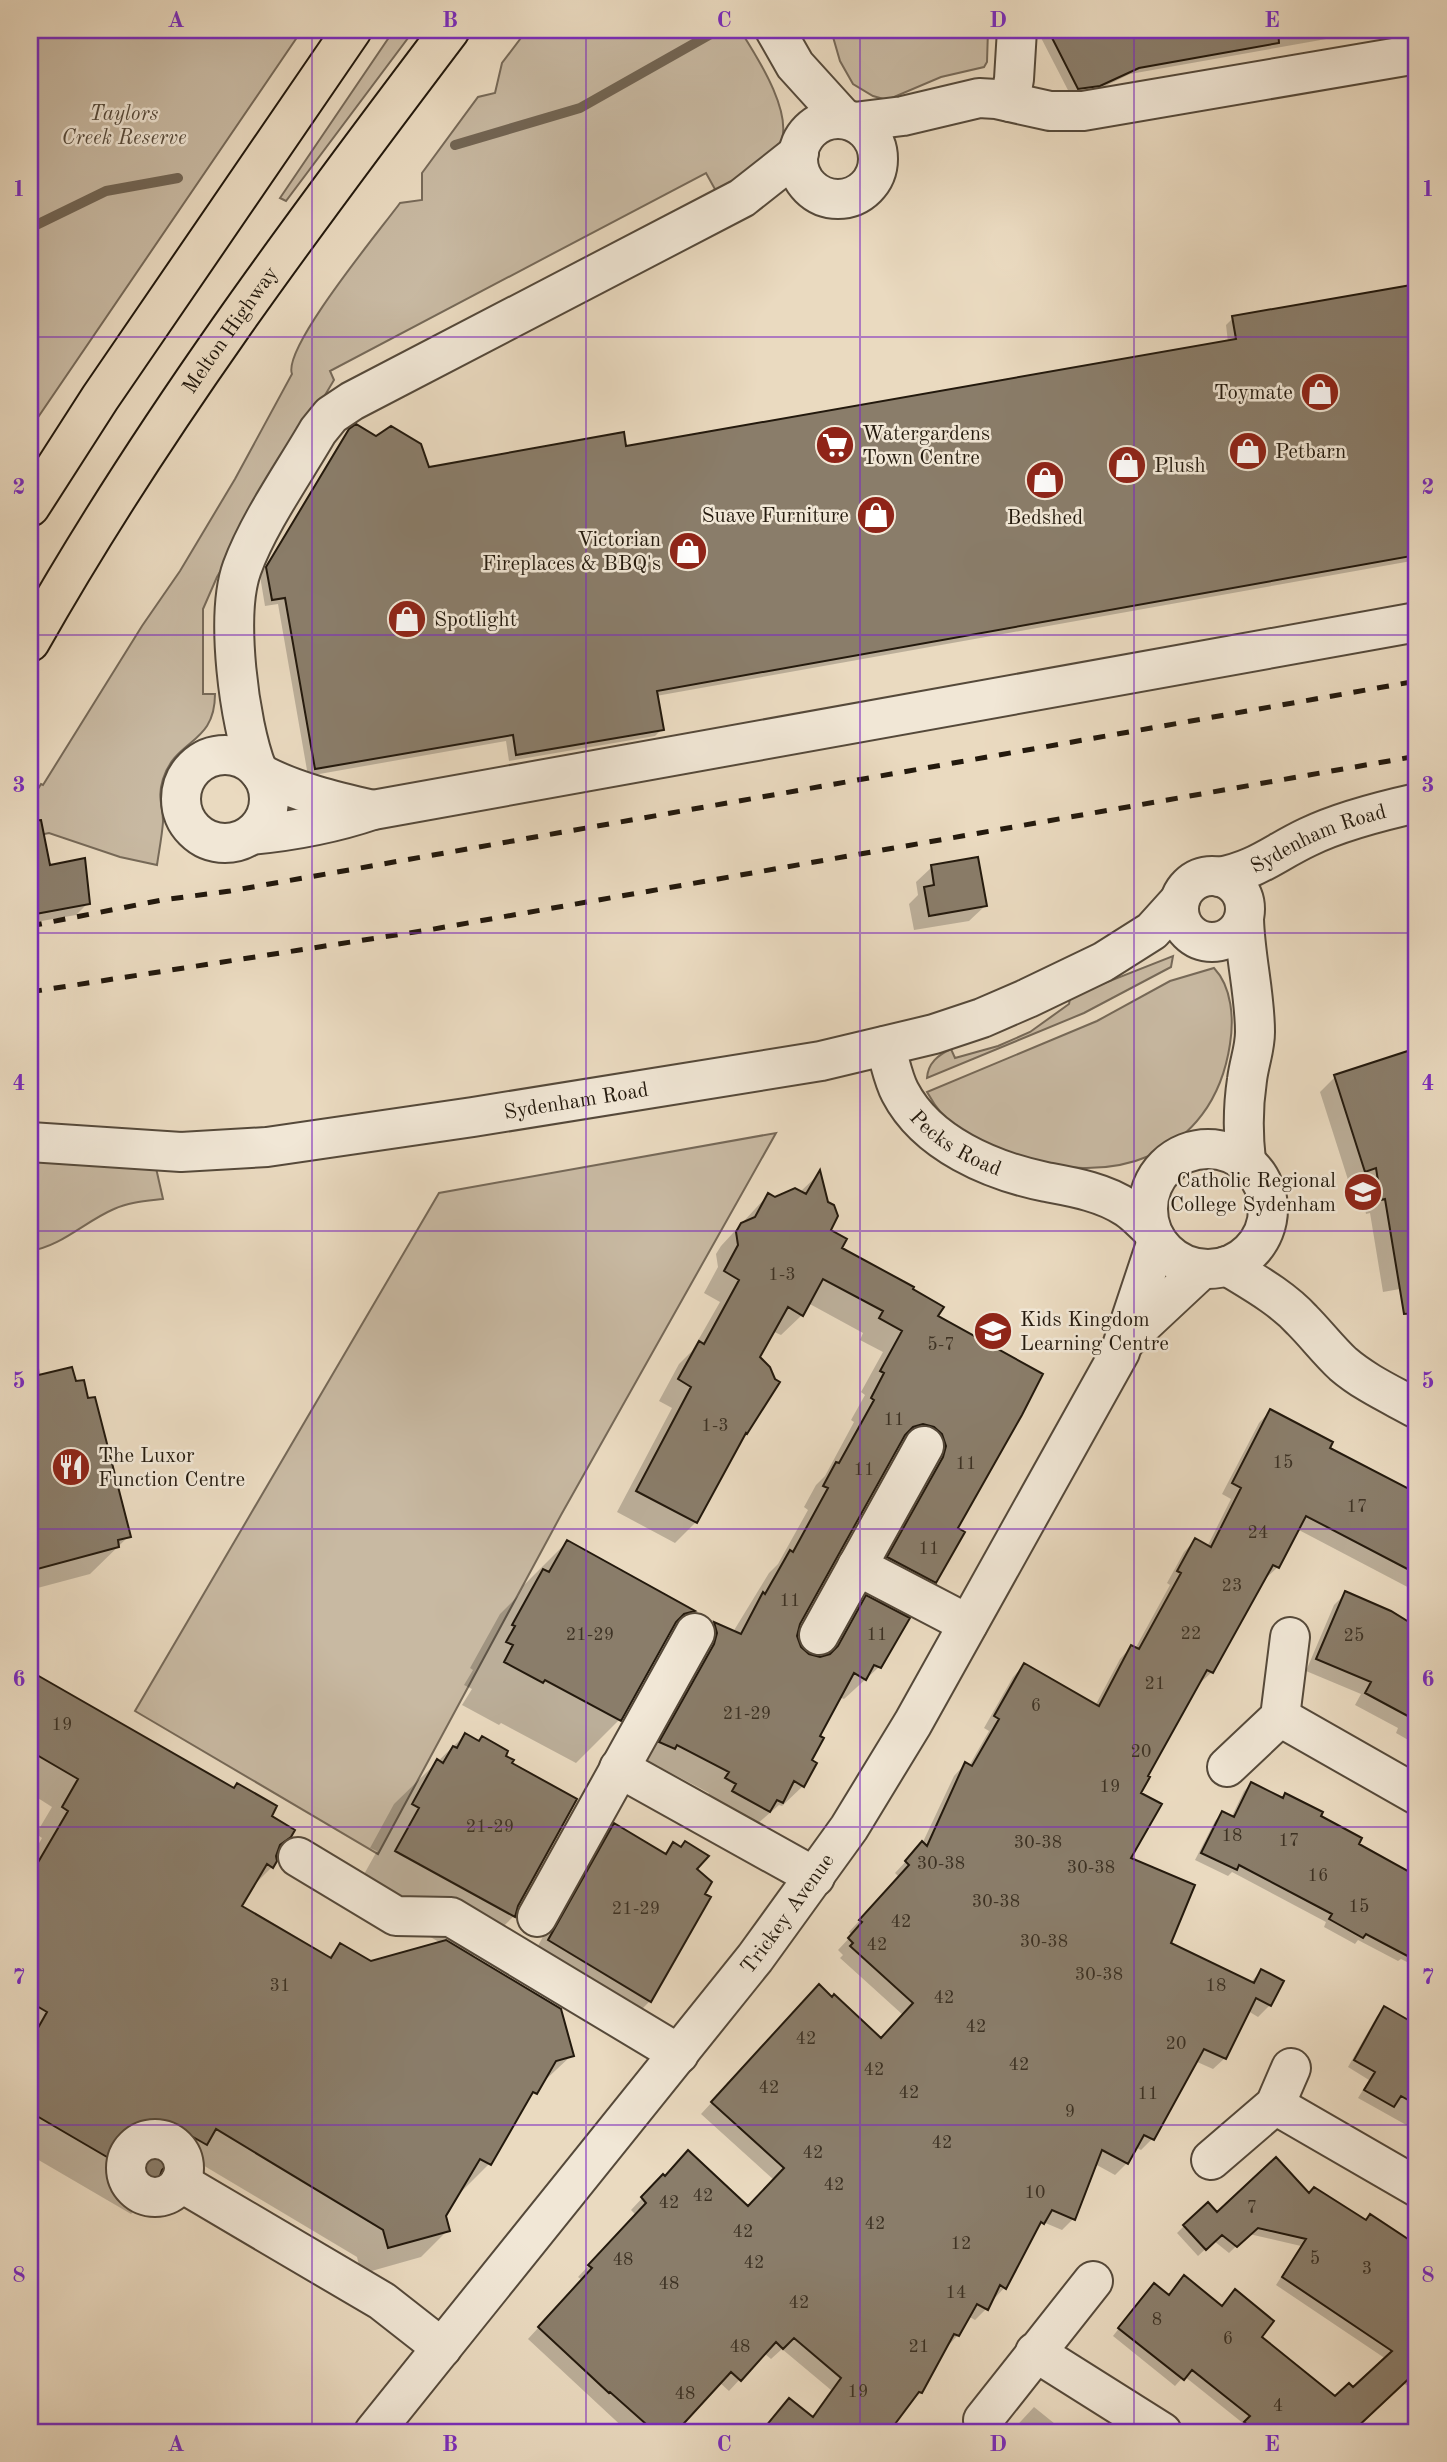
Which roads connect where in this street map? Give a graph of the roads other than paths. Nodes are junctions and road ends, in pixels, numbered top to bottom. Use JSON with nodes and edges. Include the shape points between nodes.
{"nodes":[{"id":1,"x":352,"y":30,"type":"edge"},
{"id":2,"x":450,"y":30,"type":"edge"},
{"id":3,"x":1017,"y":30,"type":"edge"},
{"id":4,"x":784,"y":45,"type":"edge"},
{"id":5,"x":1417,"y":54,"type":"edge"},
{"id":6,"x":1010,"y":102,"type":"junction"},
{"id":7,"x":937,"y":109,"type":"junction"},
{"id":8,"x":849,"y":120,"type":"junction"},
{"id":9,"x":800,"y":148,"type":"junction"},
{"id":10,"x":878,"y":166,"type":"junction"},
{"id":11,"x":825,"y":196,"type":"junction"},
{"id":12,"x":742,"y":198,"type":"junction"},
{"id":13,"x":30,"y":507,"type":"edge"},
{"id":14,"x":1417,"y":622,"type":"edge"},
{"id":15,"x":30,"y":642,"type":"edge"},
{"id":16,"x":236,"y":680,"type":"junction"},
{"id":17,"x":207,"y":758,"type":"junction"},
{"id":18,"x":259,"y":771,"type":"junction"},
{"id":19,"x":1417,"y":803,"type":"edge"},
{"id":20,"x":373,"y":810,"type":"junction"},
{"id":21,"x":1417,"y":827,"type":"edge"},
{"id":22,"x":251,"y":835,"type":"junction"},
{"id":23,"x":1219,"y":877,"type":"junction"},
{"id":24,"x":1180,"y":900,"type":"junction"},
{"id":25,"x":1244,"y":915,"type":"junction"},
{"id":26,"x":1202,"y":940,"type":"junction"},
{"id":27,"x":1103,"y":962,"type":"junction"},
{"id":28,"x":1251,"y":1002,"type":"junction"},
{"id":29,"x":885,"y":1046,"type":"junction"},
{"id":30,"x":1247,"y":1078,"type":"junction"},
{"id":31,"x":30,"y":1142,"type":"edge"},
{"id":32,"x":1172,"y":1161,"type":"junction"},
{"id":33,"x":1246,"y":1161,"type":"junction"},
{"id":34,"x":1073,"y":1186,"type":"junction"},
{"id":35,"x":1265,"y":1228,"type":"junction"},
{"id":36,"x":1154,"y":1235,"type":"junction"},
{"id":37,"x":1214,"y":1268,"type":"junction"},
{"id":38,"x":1301,"y":1318,"type":"junction"},
{"id":39,"x":1125,"y":1342,"type":"junction"},
{"id":40,"x":1417,"y":1409,"type":"edge"},
{"id":41,"x":923,"y":1446,"type":"dead end"},
{"id":42,"x":857,"y":1566,"type":"junction"},
{"id":43,"x":968,"y":1624,"type":"junction"},
{"id":44,"x":695,"y":1633,"type":"dead end"},
{"id":45,"x":818,"y":1635,"type":"dead end"},
{"id":46,"x":1290,"y":1637,"type":"dead end"},
{"id":47,"x":1280,"y":1717,"type":"junction"},
{"id":48,"x":1227,"y":1767,"type":"dead end"},
{"id":49,"x":620,"y":1769,"type":"junction"},
{"id":50,"x":1417,"y":1795,"type":"edge"},
{"id":51,"x":298,"y":1857,"type":"dead end"},
{"id":52,"x":815,"y":1877,"type":"junction"},
{"id":53,"x":537,"y":1917,"type":"dead end"},
{"id":54,"x":679,"y":2054,"type":"junction"},
{"id":55,"x":1291,"y":2068,"type":"dead end"},
{"id":56,"x":1275,"y":2105,"type":"junction"},
{"id":57,"x":1211,"y":2160,"type":"dead end"},
{"id":58,"x":180,"y":2182,"type":"dead end"},
{"id":59,"x":1417,"y":2187,"type":"edge"},
{"id":60,"x":1093,"y":2281,"type":"dead end"},
{"id":61,"x":442,"y":2348,"type":"junction"},
{"id":62,"x":1035,"y":2352,"type":"junction"},
{"id":63,"x":982,"y":2420,"type":"dead end"},
{"id":64,"x":374,"y":2432,"type":"edge"},
{"id":65,"x":1162,"y":2432,"type":"edge"}],
"edges":[{"from":1,"to":13,"type":"highway","via":[[93,407]]},
{"from":2,"to":15,"type":"highway","name":"Melton Highway","via":[[206,362],[127,480]]},
{"from":3,"to":6,"type":"street"},
{"from":4,"to":8,"type":"street"},
{"from":4,"to":9,"type":"street"},
{"from":5,"to":6,"type":"street","via":[[1083,111],[1049,111]]},
{"from":6,"to":7,"type":"street","via":[[979,98]]},
{"from":7,"to":8,"type":"street"},
{"from":7,"to":10,"type":"street"},
{"from":8,"to":9,"type":"street","via":[[819,123]]},
{"from":8,"to":10,"type":"street","via":[[873,139]]},
{"from":9,"to":11,"type":"street","via":[[804,179]]},
{"from":9,"to":12,"type":"street"},
{"from":10,"to":11,"type":"street","via":[[869,185],[859,193],[847,198]]},
{"from":11,"to":12,"type":"street","via":[[799,193]]},
{"from":12,"to":16,"type":"street","via":[[331,415],[250,548],[241,571],[236,597]]},
{"from":14,"to":20,"type":"street"},
{"from":16,"to":17,"type":"street"},
{"from":16,"to":18,"type":"street","via":[[248,746]]},
{"from":17,"to":18,"type":"street","via":[[234,756]]},
{"from":17,"to":22,"type":"street","via":[[194,766],[180,793],[186,821],[208,841],[223,844]]},
{"from":18,"to":20,"type":"street","via":[[307,794]]},
{"from":18,"to":22,"type":"street","via":[[269,799],[267,813]]},
{"from":19,"to":23,"type":"street","name":"Sydenham Road","via":[[1327,828],[1255,867]]},
{"from":20,"to":22,"type":"street","via":[[334,823]]},
{"from":21,"to":25,"type":"street","name":"Sydenham Road","via":[[1321,853],[1291,867],[1273,880]]},
{"from":23,"to":24,"type":"street","via":[[1199,879]]},
{"from":23,"to":25,"type":"street","via":[[1241,893]]},
{"from":24,"to":26,"type":"street","via":[[1180,917],[1189,933]]},
{"from":24,"to":27,"type":"street","name":"Sydenham Road","via":[[1152,931]]},
{"from":25,"to":26,"type":"street","via":[[1233,935],[1221,941]]},
{"from":25,"to":28,"type":"street"},
{"from":26,"to":27,"type":"street","name":"Sydenham Road"},
{"from":26,"to":28,"type":"street","via":[[1231,969]]},
{"from":27,"to":29,"type":"street","name":"Sydenham Road","via":[[982,1018]]},
{"from":28,"to":30,"type":"street","via":[[1255,1045]]},
{"from":29,"to":31,"type":"street","name":"Sydenham Road","via":[[808,1063],[267,1147],[181,1152]]},
{"from":29,"to":34,"type":"street","name":"Pecks Road","via":[[900,1092],[939,1138],[994,1167]]},
{"from":30,"to":32,"type":"street","via":[[1203,1135]]},
{"from":30,"to":33,"type":"street"},
{"from":32,"to":33,"type":"street","via":[[1196,1149],[1214,1148]]},
{"from":32,"to":34,"type":"street","name":"Pecks Road"},
{"from":32,"to":36,"type":"street","via":[[1154,1181],[1149,1196],[1147,1213]]},
{"from":33,"to":35,"type":"street","via":[[1266,1192]]},
{"from":34,"to":36,"type":"street","name":"Pecks Road","via":[[1126,1208]]},
{"from":35,"to":37,"type":"street","via":[[1244,1258]]},
{"from":35,"to":38,"type":"street"},
{"from":36,"to":37,"type":"street","via":[[1169,1255],[1184,1264]]},
{"from":36,"to":39,"type":"street","name":"Trickey Avenue"},
{"from":37,"to":38,"type":"street","via":[[1259,1286]]},
{"from":37,"to":39,"type":"street","name":"Trickey Avenue"},
{"from":38,"to":40,"type":"street","via":[[1343,1364]]},
{"from":39,"to":43,"type":"street","name":"Trickey Avenue"},
{"from":41,"to":42,"type":"street"},
{"from":42,"to":43,"type":"street"},
{"from":42,"to":45,"type":"street"},
{"from":43,"to":52,"type":"street","name":"Trickey Avenue","via":[[913,1723]]},
{"from":44,"to":49,"type":"street"},
{"from":46,"to":47,"type":"street"},
{"from":47,"to":48,"type":"street"},
{"from":47,"to":50,"type":"street"},
{"from":49,"to":52,"type":"street"},
{"from":49,"to":53,"type":"street"},
{"from":51,"to":54,"type":"street","via":[[396,1916],[451,1917]]},
{"from":52,"to":54,"type":"street","name":"Trickey Avenue"},
{"from":54,"to":61,"type":"street","name":"Trickey Avenue"},
{"from":55,"to":56,"type":"street"},
{"from":56,"to":57,"type":"street"},
{"from":56,"to":59,"type":"street"},
{"from":58,"to":61,"type":"street","via":[[382,2301]]},
{"from":60,"to":62,"type":"street"},
{"from":61,"to":64,"type":"street","name":"Trickey Avenue"},
{"from":62,"to":63,"type":"street"},
{"from":62,"to":65,"type":"street"}]}
